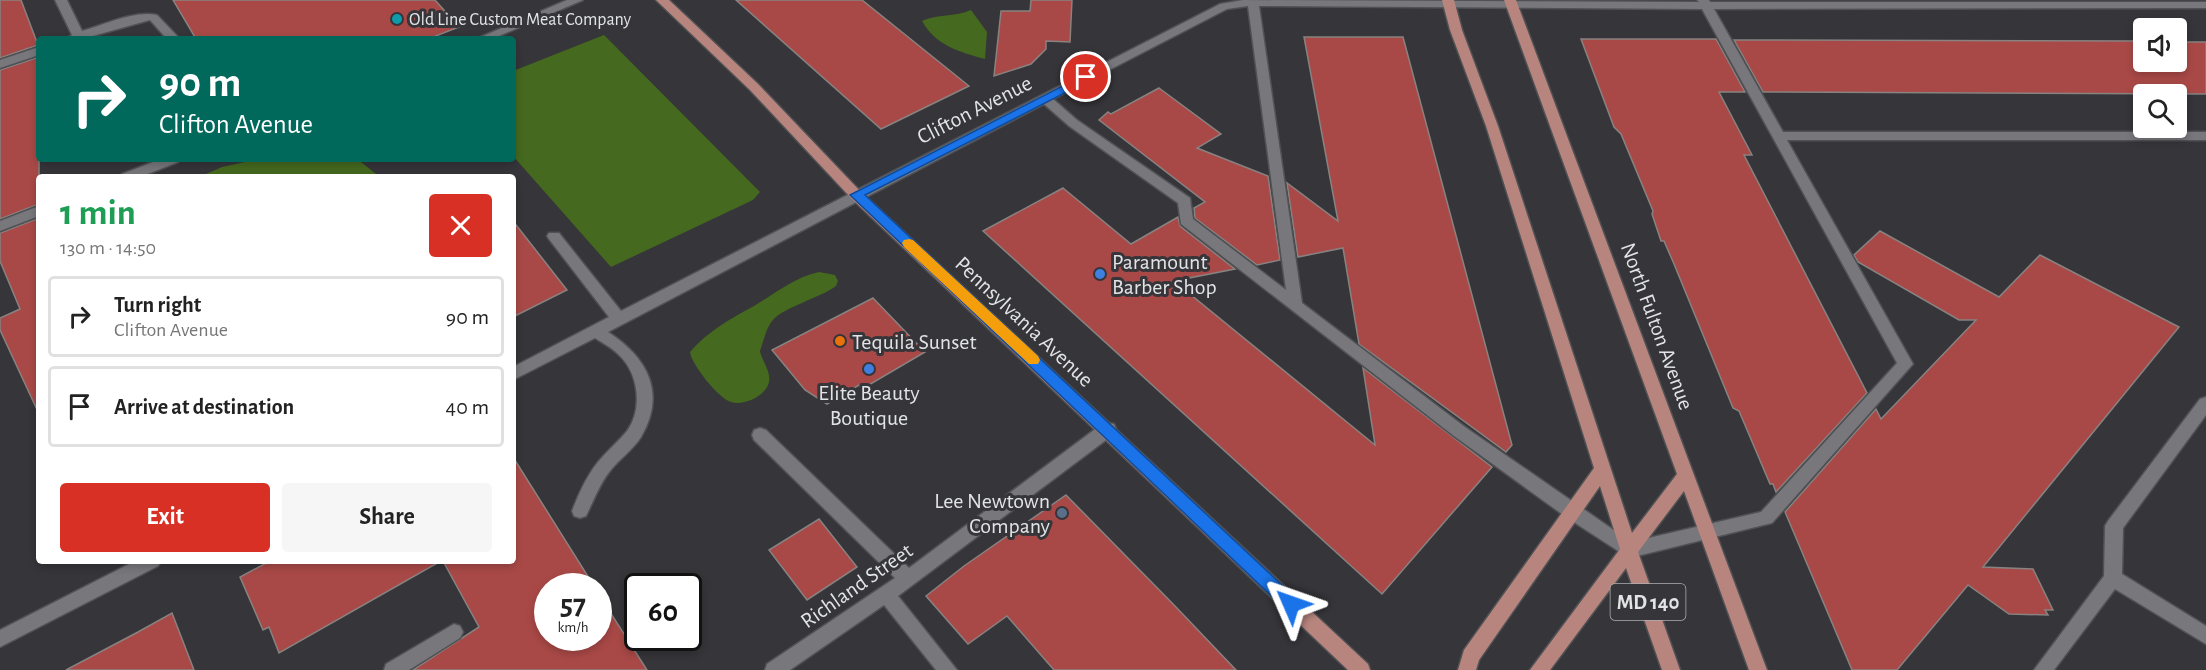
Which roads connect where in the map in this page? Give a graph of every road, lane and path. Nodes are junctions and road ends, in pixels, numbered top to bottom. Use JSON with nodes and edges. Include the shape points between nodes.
{"nodes":[{"id":1,"x":61,"y":0,"type":"edge"},
{"id":2,"x":577,"y":0,"type":"edge"},
{"id":3,"x":662,"y":0,"type":"edge"},
{"id":4,"x":1253,"y":1,"type":"edge"},
{"id":5,"x":1930,"y":2,"type":"edge"},
{"id":6,"x":1448,"y":3,"type":"edge"},
{"id":7,"x":1511,"y":3,"type":"edge"},
{"id":8,"x":1705,"y":3,"type":"edge"},
{"id":9,"x":2206,"y":5,"type":"edge"},
{"id":10,"x":75,"y":36,"type":"edge"},
{"id":11,"x":82,"y":36,"type":"edge"},
{"id":12,"x":171,"y":36,"type":"edge"},
{"id":13,"x":489,"y":36,"type":"edge"},
{"id":14,"x":36,"y":52,"type":"edge"},
{"id":15,"x":0,"y":64,"type":"edge"},
{"id":16,"x":1044,"y":98,"type":"junction"},
{"id":17,"x":1778,"y":136,"type":"junction"},
{"id":18,"x":2206,"y":136,"type":"edge"},
{"id":19,"x":165,"y":162,"type":"edge"},
{"id":20,"x":135,"y":174,"type":"edge"},
{"id":21,"x":856,"y":195,"type":"junction"},
{"id":22,"x":36,"y":212,"type":"edge"},
{"id":23,"x":0,"y":226,"type":"edge"},
{"id":24,"x":554,"y":236,"type":"dead end"},
{"id":25,"x":1294,"y":305,"type":"junction"},
{"id":26,"x":618,"y":319,"type":"junction"},
{"id":27,"x":597,"y":331,"type":"junction"},
{"id":28,"x":516,"y":372,"type":"edge"},
{"id":29,"x":2206,"y":403,"type":"edge"},
{"id":30,"x":1108,"y":429,"type":"junction"},
{"id":31,"x":760,"y":435,"type":"dead end"},
{"id":32,"x":1603,"y":468,"type":"junction"},
{"id":33,"x":1687,"y":474,"type":"junction"},
{"id":34,"x":580,"y":512,"type":"dead end"},
{"id":35,"x":1572,"y":513,"type":"junction"},
{"id":36,"x":1707,"y":532,"type":"junction"},
{"id":37,"x":1629,"y":550,"type":"junction"},
{"id":38,"x":147,"y":564,"type":"edge"},
{"id":39,"x":2113,"y":578,"type":"junction"},
{"id":40,"x":908,"y":579,"type":"junction"},
{"id":41,"x":886,"y":594,"type":"junction"},
{"id":42,"x":454,"y":632,"type":"dead end"},
{"id":43,"x":2206,"y":636,"type":"edge"},
{"id":44,"x":0,"y":639,"type":"edge"},
{"id":45,"x":393,"y":670,"type":"edge"},
{"id":46,"x":774,"y":670,"type":"edge"},
{"id":47,"x":948,"y":670,"type":"edge"},
{"id":48,"x":1361,"y":670,"type":"edge"},
{"id":49,"x":1467,"y":670,"type":"edge"},
{"id":50,"x":1539,"y":670,"type":"edge"},
{"id":51,"x":1671,"y":670,"type":"edge"},
{"id":52,"x":1758,"y":670,"type":"edge"},
{"id":53,"x":2043,"y":670,"type":"edge"}],
"edges":[{"from":1,"to":10,"type":"street"},
{"from":2,"to":13,"type":"street"},
{"from":3,"to":21,"type":"main road","name":"Pennsylvania Avenue","via":[[754,87]]},
{"from":4,"to":6,"type":"street","name":"Clifton Avenue"},
{"from":4,"to":16,"type":"street","name":"Clifton Avenue","via":[[1224,6]]},
{"from":4,"to":25,"type":"street"},
{"from":5,"to":8,"type":"street","name":"Clifton Avenue"},
{"from":5,"to":9,"type":"street","name":"Clifton Avenue"},
{"from":6,"to":7,"type":"street","name":"Clifton Avenue"},
{"from":6,"to":32,"type":"main road"},
{"from":7,"to":8,"type":"street","name":"Clifton Avenue"},
{"from":7,"to":33,"type":"main road","name":"North Fulton Avenue"},
{"from":8,"to":17,"type":"street"},
{"from":11,"to":12,"type":"street","via":[[143,17],[153,17]]},
{"from":14,"to":15,"type":"street"},
{"from":16,"to":21,"type":"street","name":"Clifton Avenue"},
{"from":16,"to":25,"type":"street","via":[[1073,123],[1185,201],[1186,221]]},
{"from":17,"to":18,"type":"street"},
{"from":17,"to":36,"type":"street","via":[[1905,364],[1766,518]]},
{"from":19,"to":20,"type":"street"},
{"from":21,"to":26,"type":"street","name":"Clifton Avenue"},
{"from":21,"to":30,"type":"main road","name":"Pennsylvania Avenue"},
{"from":22,"to":23,"type":"street"},
{"from":24,"to":26,"type":"street"},
{"from":25,"to":35,"type":"street"},
{"from":26,"to":27,"type":"street","name":"Clifton Avenue"},
{"from":27,"to":28,"type":"street","name":"Clifton Avenue"},
{"from":27,"to":34,"type":"street","via":[[631,358],[645,389],[644,411],[634,434],[590,486]]},
{"from":29,"to":39,"type":"street","via":[[2114,526]]},
{"from":30,"to":40,"type":"street","name":"Richland Street"},
{"from":30,"to":48,"type":"main road","name":"Pennsylvania Avenue"},
{"from":31,"to":40,"type":"street"},
{"from":32,"to":35,"type":"main road"},
{"from":32,"to":37,"type":"main road","number":"MD 140"},
{"from":33,"to":36,"type":"main road","name":"North Fulton Avenue"},
{"from":33,"to":37,"type":"main road"},
{"from":35,"to":37,"type":"street"},
{"from":35,"to":49,"type":"main road","via":[[1471,656]]},
{"from":36,"to":37,"type":"street"},
{"from":36,"to":52,"type":"main road","name":"North Fulton Avenue"},
{"from":37,"to":50,"type":"main road"},
{"from":37,"to":51,"type":"main road","number":"MD 140"},
{"from":38,"to":44,"type":"street"},
{"from":39,"to":43,"type":"street"},
{"from":39,"to":53,"type":"street"},
{"from":40,"to":41,"type":"street","name":"Richland Street"},
{"from":41,"to":46,"type":"street","name":"Richland Street"},
{"from":41,"to":47,"type":"street"},
{"from":42,"to":45,"type":"street"}]}
